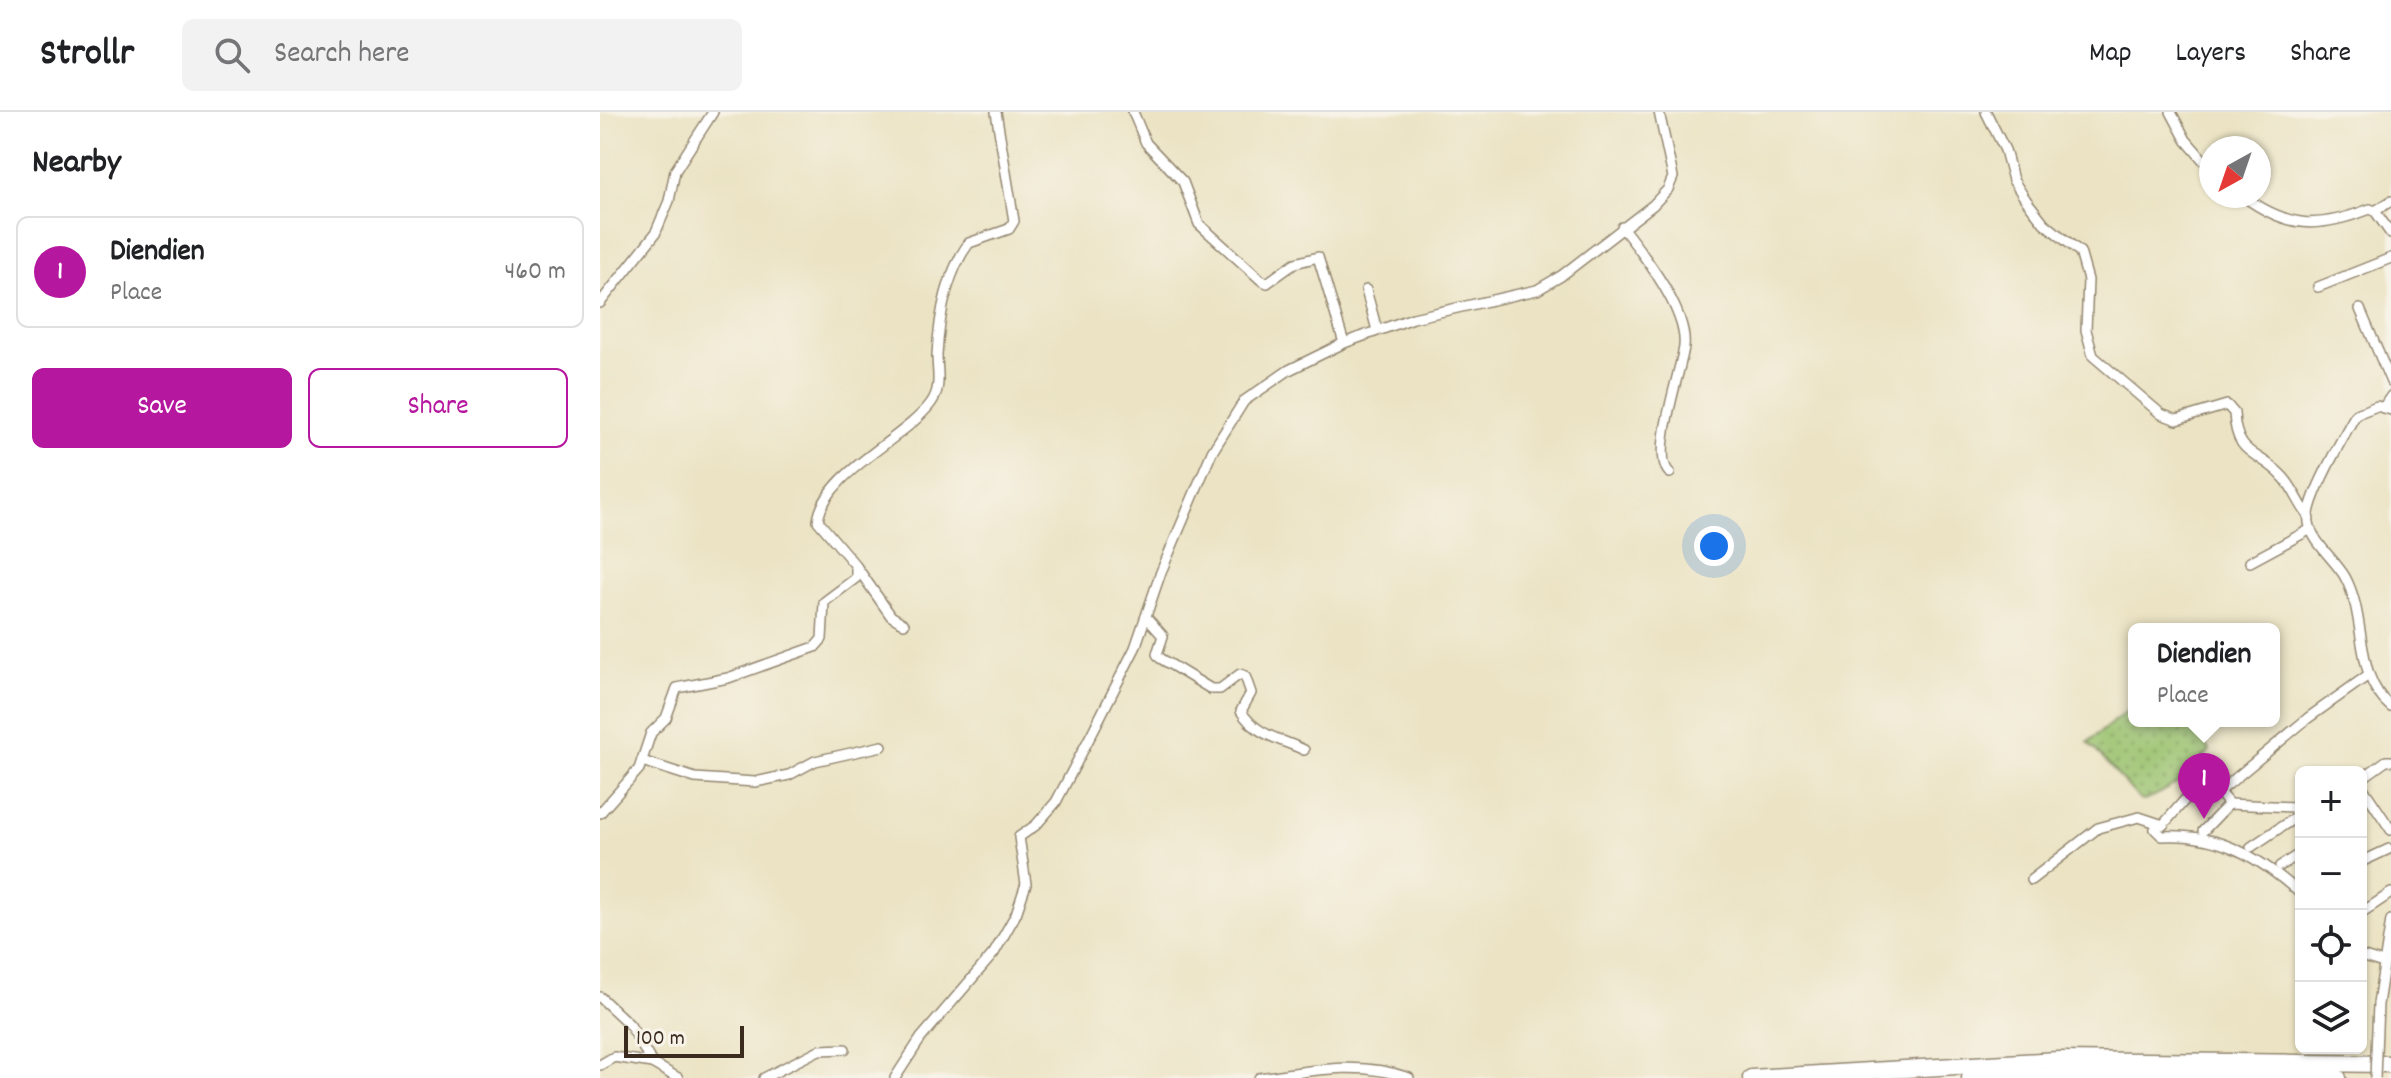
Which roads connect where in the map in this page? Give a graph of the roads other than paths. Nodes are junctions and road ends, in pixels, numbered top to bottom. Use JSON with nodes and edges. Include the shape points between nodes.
{"nodes":[{"id":1,"x":713,"y":112,"type":"edge"},
{"id":2,"x":996,"y":112,"type":"edge"},
{"id":3,"x":1133,"y":112,"type":"edge"},
{"id":4,"x":1659,"y":112,"type":"edge"},
{"id":5,"x":1986,"y":112,"type":"edge"},
{"id":6,"x":2171,"y":112,"type":"edge"},
{"id":7,"x":2199,"y":155,"type":"edge"},
{"id":8,"x":2391,"y":201,"type":"edge"},
{"id":9,"x":2259,"y":208,"type":"edge"},
{"id":10,"x":2375,"y":211,"type":"junction"},
{"id":11,"x":1622,"y":227,"type":"junction"},
{"id":12,"x":2391,"y":234,"type":"edge"},
{"id":13,"x":2391,"y":258,"type":"edge"},
{"id":14,"x":2318,"y":287,"type":"dead end"},
{"id":15,"x":1366,"y":290,"type":"dead end"},
{"id":16,"x":600,"y":303,"type":"edge"},
{"id":17,"x":2360,"y":309,"type":"dead end"},
{"id":18,"x":1377,"y":330,"type":"junction"},
{"id":19,"x":1344,"y":343,"type":"junction"},
{"id":20,"x":2391,"y":382,"type":"edge"},
{"id":21,"x":2391,"y":396,"type":"edge"},
{"id":22,"x":2387,"y":409,"type":"edge"},
{"id":23,"x":1670,"y":473,"type":"dead end"},
{"id":24,"x":2308,"y":515,"type":"junction"},
{"id":25,"x":2311,"y":529,"type":"junction"},
{"id":26,"x":2250,"y":562,"type":"dead end"},
{"id":27,"x":856,"y":566,"type":"junction"},
{"id":28,"x":1147,"y":618,"type":"junction"},
{"id":29,"x":904,"y":624,"type":"dead end"},
{"id":30,"x":2367,"y":676,"type":"junction"},
{"id":31,"x":2391,"y":707,"type":"edge"},
{"id":32,"x":882,"y":746,"type":"dead end"},
{"id":33,"x":1304,"y":750,"type":"dead end"},
{"id":34,"x":642,"y":761,"type":"junction"},
{"id":35,"x":2391,"y":761,"type":"edge"},
{"id":36,"x":2367,"y":777,"type":"edge"},
{"id":37,"x":2219,"y":792,"type":"junction"},
{"id":38,"x":2367,"y":792,"type":"edge"},
{"id":39,"x":2229,"y":804,"type":"junction"},
{"id":40,"x":600,"y":813,"type":"edge"},
{"id":41,"x":2295,"y":814,"type":"edge"},
{"id":42,"x":2295,"y":816,"type":"edge"},
{"id":43,"x":2158,"y":825,"type":"junction"},
{"id":44,"x":2203,"y":831,"type":"dead end"},
{"id":45,"x":2391,"y":832,"type":"edge"},
{"id":46,"x":2251,"y":847,"type":"dead end"},
{"id":47,"x":2390,"y":850,"type":"edge"},
{"id":48,"x":2295,"y":857,"type":"edge"},
{"id":49,"x":2367,"y":857,"type":"edge"},
{"id":50,"x":2280,"y":866,"type":"dead end"},
{"id":51,"x":2031,"y":880,"type":"dead end"},
{"id":52,"x":2295,"y":889,"type":"edge"},
{"id":53,"x":2391,"y":893,"type":"edge"},
{"id":54,"x":2366,"y":910,"type":"edge"},
{"id":55,"x":2391,"y":920,"type":"edge"},
{"id":56,"x":2367,"y":958,"type":"edge"},
{"id":57,"x":2383,"y":963,"type":"junction"},
{"id":58,"x":600,"y":997,"type":"edge"},
{"id":59,"x":845,"y":1049,"type":"dead end"},
{"id":60,"x":652,"y":1063,"type":"junction"},
{"id":61,"x":2391,"y":1064,"type":"edge"},
{"id":62,"x":600,"y":1065,"type":"edge"},
{"id":63,"x":678,"y":1078,"type":"edge"},
{"id":64,"x":764,"y":1078,"type":"edge"},
{"id":65,"x":895,"y":1078,"type":"edge"},
{"id":66,"x":1259,"y":1078,"type":"edge"},
{"id":67,"x":1409,"y":1078,"type":"edge"},
{"id":68,"x":1751,"y":1078,"type":"edge"},
{"id":69,"x":1970,"y":1078,"type":"edge"},
{"id":70,"x":2338,"y":1078,"type":"edge"},
{"id":71,"x":2375,"y":1078,"type":"edge"}],
"edges":[{"from":1,"to":16,"type":"street","via":[[675,171],[655,234]]},
{"from":2,"to":27,"type":"street","via":[[1014,221],[1009,229],[969,243],[954,269],[931,403],[827,497],[818,517],[824,532]]},
{"from":3,"to":19,"type":"street","via":[[1146,143],[1183,182],[1199,224],[1261,280],[1267,283],[1295,263],[1318,257]]},
{"from":4,"to":11,"type":"street","via":[[1672,181],[1658,200]]},
{"from":5,"to":24,"type":"street","via":[[2026,200],[2044,223],[2080,252],[2088,280],[2086,330],[2093,356],[2161,414],[2177,420],[2227,405],[2244,449],[2281,475]]},
{"from":6,"to":7,"type":"street"},
{"from":8,"to":10,"type":"street"},
{"from":9,"to":10,"type":"street","via":[[2287,222],[2319,224]]},
{"from":10,"to":12,"type":"street"},
{"from":11,"to":18,"type":"street","via":[[1537,290]]},
{"from":11,"to":23,"type":"street","via":[[1660,281],[1684,341],[1661,447]]},
{"from":13,"to":14,"type":"street"},
{"from":15,"to":18,"type":"street"},
{"from":17,"to":20,"type":"street"},
{"from":18,"to":19,"type":"street"},
{"from":19,"to":28,"type":"street","via":[[1275,379],[1237,409],[1176,535]]},
{"from":21,"to":22,"type":"street"},
{"from":22,"to":24,"type":"street","via":[[2367,407],[2356,414]]},
{"from":24,"to":25,"type":"street"},
{"from":25,"to":26,"type":"street"},
{"from":25,"to":30,"type":"street","via":[[2345,577],[2362,629]]},
{"from":27,"to":29,"type":"street","via":[[891,616]]},
{"from":27,"to":34,"type":"street","via":[[853,583],[824,602],[824,635],[818,645],[728,678],[677,688]]},
{"from":28,"to":33,"type":"street","via":[[1163,636],[1160,658],[1211,689],[1245,676],[1251,693],[1241,711],[1244,717],[1274,741]]},
{"from":28,"to":65,"type":"street","via":[[1056,802],[1019,837],[1026,884],[1016,914],[994,953],[921,1038]]},
{"from":30,"to":31,"type":"street"},
{"from":30,"to":37,"type":"street"},
{"from":32,"to":34,"type":"street","via":[[755,782],[695,778]]},
{"from":34,"to":40,"type":"street"},
{"from":35,"to":36,"type":"street"},
{"from":37,"to":39,"type":"street"},
{"from":37,"to":43,"type":"street","via":[[2202,780]]},
{"from":38,"to":45,"type":"street"},
{"from":39,"to":41,"type":"street"},
{"from":39,"to":44,"type":"street"},
{"from":42,"to":46,"type":"street"},
{"from":43,"to":51,"type":"street","via":[[2139,817],[2098,828]]},
{"from":43,"to":52,"type":"street","via":[[2155,829],[2162,836],[2239,847]]},
{"from":45,"to":47,"type":"street"},
{"from":47,"to":49,"type":"street"},
{"from":48,"to":50,"type":"street"},
{"from":53,"to":54,"type":"street"},
{"from":55,"to":57,"type":"street"},
{"from":56,"to":57,"type":"street"},
{"from":57,"to":71,"type":"street","bridge":true},
{"from":58,"to":60,"type":"street","via":[[630,1025]]},
{"from":59,"to":64,"type":"street","via":[[819,1050]]},
{"from":60,"to":62,"type":"street","via":[[614,1057]]},
{"from":60,"to":63,"type":"street"},
{"from":61,"to":68,"type":"highway","via":[[2058,1060]]},
{"from":66,"to":67,"type":"street","via":[[1342,1067]]},
{"from":69,"to":70,"type":"highway","via":[[2165,1073]]}]}
